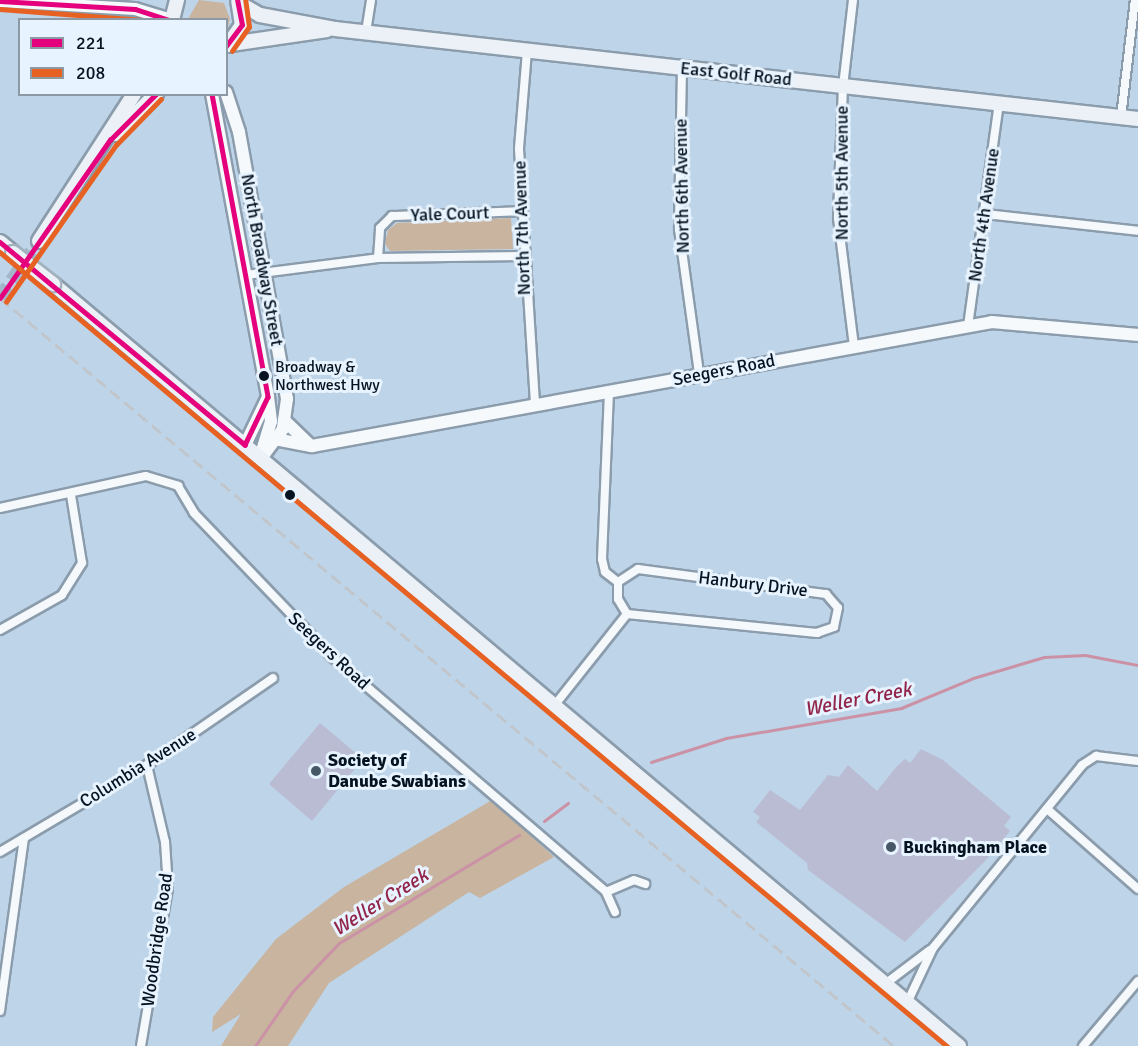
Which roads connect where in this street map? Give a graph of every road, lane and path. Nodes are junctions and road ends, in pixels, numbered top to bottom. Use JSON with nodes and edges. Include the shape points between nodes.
{"nodes":[{"id":1,"x":177,"y":0,"type":"edge"},
{"id":2,"x":371,"y":0,"type":"edge"},
{"id":3,"x":853,"y":0,"type":"edge"},
{"id":4,"x":0,"y":1,"type":"edge"},
{"id":5,"x":238,"y":2,"type":"edge"},
{"id":6,"x":1136,"y":5,"type":"edge"},
{"id":7,"x":164,"y":18,"type":"edge"},
{"id":8,"x":172,"y":18,"type":"edge"},
{"id":9,"x":335,"y":29,"type":"junction"},
{"id":10,"x":366,"y":33,"type":"junction"},
{"id":11,"x":228,"y":46,"type":"edge"},
{"id":12,"x":527,"y":51,"type":"junction"},
{"id":13,"x":682,"y":68,"type":"junction"},
{"id":14,"x":843,"y":86,"type":"junction"},
{"id":15,"x":133,"y":96,"type":"edge"},
{"id":16,"x":154,"y":96,"type":"edge"},
{"id":17,"x":212,"y":96,"type":"edge"},
{"id":18,"x":227,"y":96,"type":"edge"},
{"id":19,"x":999,"y":104,"type":"junction"},
{"id":20,"x":1120,"y":117,"type":"junction"},
{"id":21,"x":1138,"y":119,"type":"edge"},
{"id":22,"x":110,"y":140,"type":"junction"},
{"id":23,"x":521,"y":211,"type":"junction"},
{"id":24,"x":985,"y":214,"type":"junction"},
{"id":25,"x":1138,"y":231,"type":"edge"},
{"id":26,"x":39,"y":241,"type":"tunnel mouth"},
{"id":27,"x":0,"y":242,"type":"edge"},
{"id":28,"x":522,"y":256,"type":"junction"},
{"id":29,"x":378,"y":258,"type":"junction"},
{"id":30,"x":265,"y":273,"type":"junction"},
{"id":31,"x":246,"y":274,"type":"junction"},
{"id":32,"x":968,"y":326,"type":"junction"},
{"id":33,"x":1138,"y":335,"type":"edge"},
{"id":34,"x":854,"y":346,"type":"junction"},
{"id":35,"x":699,"y":374,"type":"junction"},
{"id":36,"x":609,"y":392,"type":"junction"},
{"id":37,"x":268,"y":397,"type":"junction"},
{"id":38,"x":535,"y":406,"type":"junction"},
{"id":39,"x":284,"y":420,"type":"junction"},
{"id":40,"x":275,"y":439,"type":"junction"},
{"id":41,"x":245,"y":446,"type":"junction"},
{"id":42,"x":312,"y":446,"type":"junction"},
{"id":43,"x":260,"y":459,"type":"junction"},
{"id":44,"x":71,"y":495,"type":"junction"},
{"id":45,"x":0,"y":508,"type":"edge"},
{"id":46,"x":618,"y":582,"type":"junction"},
{"id":47,"x":627,"y":614,"type":"junction"},
{"id":48,"x":0,"y":630,"type":"edge"},
{"id":49,"x":273,"y":678,"type":"dead end"},
{"id":50,"x":554,"y":706,"type":"junction"},
{"id":51,"x":1138,"y":761,"type":"edge"},
{"id":52,"x":147,"y":765,"type":"junction"},
{"id":53,"x":1047,"y":809,"type":"junction"},
{"id":54,"x":24,"y":838,"type":"junction"},
{"id":55,"x":0,"y":852,"type":"edge"},
{"id":56,"x":645,"y":884,"type":"dead end"},
{"id":57,"x":1138,"y":889,"type":"edge"},
{"id":58,"x":606,"y":892,"type":"junction"},
{"id":59,"x":615,"y":912,"type":"dead end"},
{"id":60,"x":933,"y":948,"type":"junction"},
{"id":61,"x":1138,"y":981,"type":"edge"},
{"id":62,"x":885,"y":984,"type":"junction"},
{"id":63,"x":907,"y":1003,"type":"junction"},
{"id":64,"x":0,"y":1011,"type":"edge"},
{"id":65,"x":141,"y":1046,"type":"edge"},
{"id":66,"x":958,"y":1046,"type":"edge"},
{"id":67,"x":1083,"y":1046,"type":"edge"}],
"edges":[{"from":1,"to":8,"type":"main road"},
{"from":2,"to":10,"type":"street"},
{"from":3,"to":14,"type":"street","name":"North 5th Avenue"},
{"from":4,"to":7,"type":"street","via":[[135,9]]},
{"from":5,"to":9,"type":"main road","name":"East Golf Road","via":[[260,15]]},
{"from":5,"to":11,"type":"main road","via":[[242,25]]},
{"from":6,"to":20,"type":"street"},
{"from":9,"to":10,"type":"main road","name":"East Golf Road"},
{"from":9,"to":11,"type":"main road","name":"East Golf Road"},
{"from":10,"to":12,"type":"main road","name":"East Golf Road"},
{"from":12,"to":13,"type":"main road","name":"East Golf Road"},
{"from":12,"to":23,"type":"street","name":"North 7th Avenue","via":[[519,149]]},
{"from":13,"to":14,"type":"main road","name":"East Golf Road"},
{"from":13,"to":35,"type":"street","name":"North 6th Avenue","via":[[679,229]]},
{"from":14,"to":19,"type":"main road","name":"East Golf Road"},
{"from":14,"to":34,"type":"street","name":"North 5th Avenue","via":[[838,218]]},
{"from":15,"to":22,"type":"main road"},
{"from":16,"to":22,"type":"main road"},
{"from":17,"to":31,"type":"street","name":"North Broadway Street"},
{"from":18,"to":30,"type":"street","name":"North Broadway Street"},
{"from":19,"to":20,"type":"main road","name":"East Golf Road"},
{"from":19,"to":24,"type":"street","name":"North 4th Avenue"},
{"from":20,"to":21,"type":"main road","name":"East Golf Road"},
{"from":22,"to":26,"type":"main road"},
{"from":23,"to":28,"type":"street","name":"North 7th Avenue"},
{"from":23,"to":29,"type":"street","name":"Yale Court","via":[[392,216],[380,228]]},
{"from":24,"to":25,"type":"street"},
{"from":24,"to":32,"type":"street","name":"North 4th Avenue"},
{"from":27,"to":41,"type":"main road","bridge":true},
{"from":28,"to":29,"type":"street"},
{"from":28,"to":38,"type":"street","name":"North 7th Avenue"},
{"from":29,"to":30,"type":"street"},
{"from":30,"to":31,"type":"street"},
{"from":30,"to":39,"type":"street","name":"North Broadway Street","via":[[287,399]]},
{"from":31,"to":37,"type":"street","name":"North Broadway Street"},
{"from":32,"to":33,"type":"street","name":"Seegers Road","via":[[1005,321]]},
{"from":32,"to":34,"type":"street","name":"Seegers Road"},
{"from":34,"to":35,"type":"street","name":"Seegers Road"},
{"from":35,"to":36,"type":"street","name":"Seegers Road"},
{"from":36,"to":38,"type":"street","name":"Seegers Road"},
{"from":36,"to":46,"type":"street","via":[[602,559],[605,572]]},
{"from":37,"to":41,"type":"street"},
{"from":37,"to":43,"type":"street","name":"North Broadway Street","via":[[271,421]]},
{"from":38,"to":42,"type":"street","name":"Seegers Road"},
{"from":39,"to":40,"type":"street","name":"North Broadway Street"},
{"from":39,"to":42,"type":"street"},
{"from":40,"to":42,"type":"street","name":"Seegers Road"},
{"from":40,"to":43,"type":"street","name":"North Broadway Street"},
{"from":41,"to":43,"type":"main road"},
{"from":43,"to":50,"type":"main road"},
{"from":44,"to":45,"type":"street","name":"Seegers Road"},
{"from":44,"to":48,"type":"street","via":[[82,563],[62,596]]},
{"from":44,"to":58,"type":"street","name":"Seegers Road","via":[[146,476],[178,486],[194,513],[331,656]]},
{"from":46,"to":47,"type":"street","via":[[618,599]]},
{"from":46,"to":47,"type":"street","name":"Hanbury Drive","via":[[644,570],[826,594],[838,608],[834,627],[817,633]]},
{"from":47,"to":50,"type":"street"},
{"from":49,"to":52,"type":"street","name":"Columbia Avenue"},
{"from":50,"to":62,"type":"main road"},
{"from":51,"to":53,"type":"street","via":[[1096,756],[1082,765]]},
{"from":52,"to":54,"type":"street","name":"Columbia Avenue"},
{"from":52,"to":65,"type":"street","name":"Woodbridge Road","via":[[165,842],[168,888]]},
{"from":53,"to":57,"type":"street"},
{"from":53,"to":60,"type":"street"},
{"from":54,"to":55,"type":"street","name":"Columbia Avenue"},
{"from":54,"to":64,"type":"street"},
{"from":56,"to":58,"type":"street","via":[[634,880]]},
{"from":58,"to":59,"type":"street"},
{"from":60,"to":62,"type":"street"},
{"from":60,"to":63,"type":"street"},
{"from":61,"to":67,"type":"street"},
{"from":62,"to":63,"type":"main road"},
{"from":63,"to":66,"type":"main road"}]}
